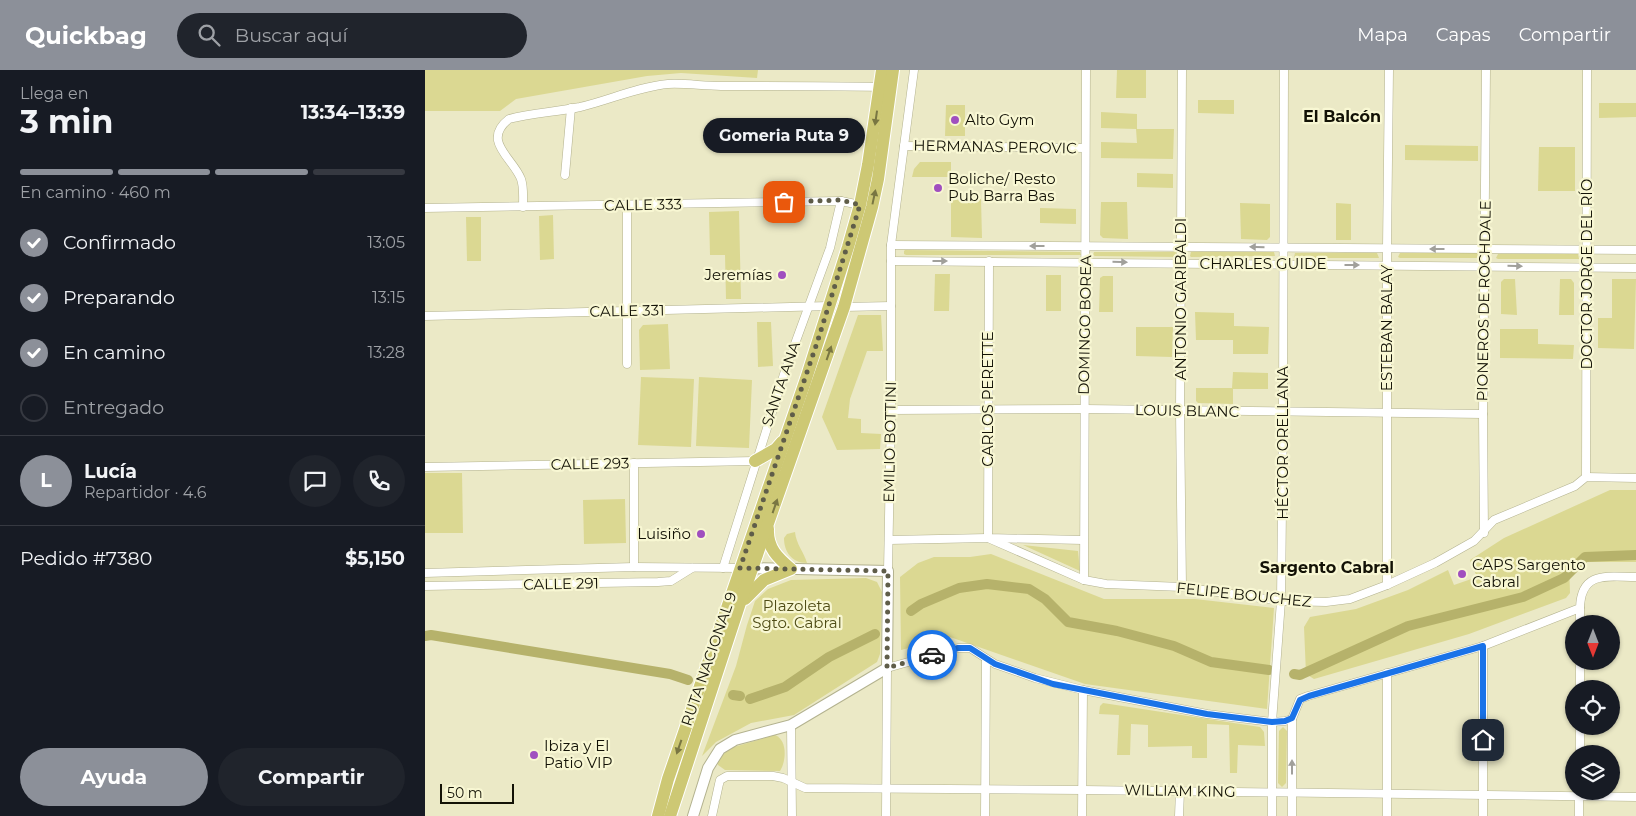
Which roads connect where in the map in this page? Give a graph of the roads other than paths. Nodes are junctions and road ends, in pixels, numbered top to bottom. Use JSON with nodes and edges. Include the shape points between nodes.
{"nodes":[{"id":1,"x":882,"y":70,"type":"edge"},
{"id":2,"x":893,"y":70,"type":"edge"},
{"id":3,"x":914,"y":70,"type":"edge"},
{"id":4,"x":1086,"y":70,"type":"edge"},
{"id":5,"x":1181,"y":70,"type":"edge"},
{"id":6,"x":1284,"y":70,"type":"edge"},
{"id":7,"x":1389,"y":70,"type":"edge"},
{"id":8,"x":1487,"y":70,"type":"edge"},
{"id":9,"x":1587,"y":70,"type":"edge"},
{"id":10,"x":880,"y":87,"type":"junction"},
{"id":11,"x":571,"y":108,"type":"junction"},
{"id":12,"x":904,"y":146,"type":"junction"},
{"id":13,"x":1085,"y":148,"type":"junction"},
{"id":14,"x":565,"y":175,"type":"dead end"},
{"id":15,"x":841,"y":200,"type":"junction"},
{"id":16,"x":627,"y":205,"type":"junction"},
{"id":17,"x":860,"y":205,"type":"junction"},
{"id":18,"x":523,"y":206,"type":"junction"},
{"id":19,"x":425,"y":208,"type":"edge"},
{"id":20,"x":891,"y":245,"type":"junction"},
{"id":21,"x":1086,"y":246,"type":"junction"},
{"id":22,"x":1181,"y":246,"type":"junction"},
{"id":23,"x":1283,"y":248,"type":"junction"},
{"id":24,"x":1387,"y":248,"type":"junction"},
{"id":25,"x":1485,"y":249,"type":"junction"},
{"id":26,"x":1587,"y":250,"type":"junction"},
{"id":27,"x":1636,"y":250,"type":"edge"},
{"id":28,"x":891,"y":261,"type":"junction"},
{"id":29,"x":989,"y":261,"type":"junction"},
{"id":30,"x":1085,"y":262,"type":"junction"},
{"id":31,"x":1182,"y":263,"type":"junction"},
{"id":32,"x":1283,"y":264,"type":"junction"},
{"id":33,"x":1387,"y":265,"type":"junction"},
{"id":34,"x":1485,"y":266,"type":"junction"},
{"id":35,"x":1587,"y":268,"type":"junction"},
{"id":36,"x":1636,"y":268,"type":"edge"},
{"id":37,"x":829,"y":306,"type":"junction"},
{"id":38,"x":891,"y":306,"type":"junction"},
{"id":39,"x":807,"y":307,"type":"junction"},
{"id":40,"x":844,"y":307,"type":"junction"},
{"id":41,"x":627,"y":311,"type":"junction"},
{"id":42,"x":425,"y":316,"type":"edge"},
{"id":43,"x":627,"y":364,"type":"dead end"},
{"id":44,"x":988,"y":409,"type":"junction"},
{"id":45,"x":1084,"y":409,"type":"junction"},
{"id":46,"x":891,"y":410,"type":"junction"},
{"id":47,"x":1180,"y":411,"type":"junction"},
{"id":48,"x":1283,"y":412,"type":"junction"},
{"id":49,"x":1387,"y":413,"type":"junction"},
{"id":50,"x":1483,"y":414,"type":"junction"},
{"id":51,"x":784,"y":440,"type":"junction"},
{"id":52,"x":755,"y":461,"type":"junction"},
{"id":53,"x":634,"y":463,"type":"junction"},
{"id":54,"x":425,"y":467,"type":"edge"},
{"id":55,"x":1587,"y":478,"type":"junction"},
{"id":56,"x":1636,"y":478,"type":"edge"},
{"id":57,"x":768,"y":527,"type":"junction"},
{"id":58,"x":1484,"y":532,"type":"junction"},
{"id":59,"x":988,"y":538,"type":"junction"},
{"id":60,"x":889,"y":540,"type":"junction"},
{"id":61,"x":1083,"y":540,"type":"junction"},
{"id":62,"x":634,"y":567,"type":"junction"},
{"id":63,"x":693,"y":568,"type":"junction"},
{"id":64,"x":723,"y":568,"type":"junction"},
{"id":65,"x":746,"y":568,"type":"junction"},
{"id":66,"x":791,"y":569,"type":"junction"},
{"id":67,"x":888,"y":571,"type":"junction"},
{"id":68,"x":425,"y":573,"type":"edge"},
{"id":69,"x":1636,"y":577,"type":"edge"},
{"id":70,"x":1084,"y":580,"type":"junction"},
{"id":71,"x":1387,"y":585,"type":"junction"},
{"id":72,"x":425,"y":586,"type":"edge"},
{"id":73,"x":1182,"y":587,"type":"junction"},
{"id":74,"x":1281,"y":601,"type":"junction"},
{"id":75,"x":739,"y":606,"type":"junction"},
{"id":76,"x":1580,"y":608,"type":"junction"},
{"id":77,"x":1580,"y":615,"type":"edge"},
{"id":78,"x":1483,"y":646,"type":"junction"},
{"id":79,"x":986,"y":659,"type":"junction"},
{"id":80,"x":887,"y":668,"type":"junction"},
{"id":81,"x":1387,"y":673,"type":"junction"},
{"id":82,"x":1083,"y":690,"type":"junction"},
{"id":83,"x":1292,"y":718,"type":"junction"},
{"id":84,"x":1272,"y":722,"type":"junction"},
{"id":85,"x":791,"y":724,"type":"junction"},
{"id":86,"x":791,"y":782,"type":"junction"},
{"id":87,"x":885,"y":789,"type":"junction"},
{"id":88,"x":985,"y":789,"type":"junction"},
{"id":89,"x":1083,"y":790,"type":"junction"},
{"id":90,"x":1180,"y":791,"type":"junction"},
{"id":91,"x":1272,"y":792,"type":"junction"},
{"id":92,"x":1292,"y":793,"type":"junction"},
{"id":93,"x":1388,"y":794,"type":"junction"},
{"id":94,"x":1565,"y":794,"type":"edge"},
{"id":95,"x":1483,"y":796,"type":"junction"},
{"id":96,"x":1620,"y":796,"type":"edge"},
{"id":97,"x":1636,"y":797,"type":"edge"},
{"id":98,"x":1579,"y":800,"type":"edge"},
{"id":99,"x":658,"y":816,"type":"edge"},
{"id":100,"x":670,"y":816,"type":"edge"},
{"id":101,"x":693,"y":816,"type":"edge"},
{"id":102,"x":712,"y":816,"type":"edge"},
{"id":103,"x":792,"y":816,"type":"edge"},
{"id":104,"x":886,"y":816,"type":"edge"},
{"id":105,"x":985,"y":816,"type":"edge"},
{"id":106,"x":1082,"y":816,"type":"edge"},
{"id":107,"x":1179,"y":816,"type":"edge"},
{"id":108,"x":1272,"y":816,"type":"edge"},
{"id":109,"x":1292,"y":816,"type":"edge"},
{"id":110,"x":1387,"y":816,"type":"edge"},
{"id":111,"x":1483,"y":816,"type":"edge"},
{"id":112,"x":1579,"y":816,"type":"edge"}],
"edges":[{"from":1,"to":10,"type":"main road","name":"RUTA NACIONAL 9"},
{"from":40,"to":2,"type":"main road","name":"RUTA NACIONAL 9","one_way":true,"via":[[878,179]]},
{"from":3,"to":12,"type":"street","name":"EMILIO BOTTINI"},
{"from":4,"to":13,"type":"street","name":"DOMINGO BOREA"},
{"from":5,"to":22,"type":"street","name":"ANTONIO GARIBALDI"},
{"from":6,"to":23,"type":"street","name":"HÉCTOR ORELLANA"},
{"from":7,"to":24,"type":"street","name":"ESTEBAN BALAY"},
{"from":8,"to":25,"type":"street","name":"PIONEROS DE ROCHDALE"},
{"from":9,"to":26,"type":"street","name":"DOCTOR JORGE DEL RÍO"},
{"from":10,"to":11,"type":"street","via":[[669,84]]},
{"from":10,"to":17,"type":"main road","name":"RUTA NACIONAL 9","one_way":true},
{"from":11,"to":14,"type":"street"},
{"from":11,"to":18,"type":"street","via":[[520,116],[501,126],[497,137],[501,150],[521,179]]},
{"from":12,"to":13,"type":"street","name":"HERMANAS PEROVIC"},
{"from":12,"to":20,"type":"street","name":"EMILIO BOTTINI"},
{"from":13,"to":21,"type":"street","name":"DOMINGO BOREA"},
{"from":15,"to":16,"type":"street","name":"CALLE 333"},
{"from":15,"to":17,"type":"street","name":"CALLE 333"},
{"from":15,"to":39,"type":"street","name":"SANTA ANA","via":[[830,248]]},
{"from":16,"to":18,"type":"street","name":"CALLE 333"},
{"from":16,"to":41,"type":"street"},
{"from":17,"to":37,"type":"main road","name":"RUTA NACIONAL 9"},
{"from":18,"to":19,"type":"street","name":"CALLE 333"},
{"from":21,"to":20,"type":"street","name":"CHARLES GUIDE","one_way":true},
{"from":20,"to":28,"type":"street","name":"EMILIO BOTTINI"},
{"from":21,"to":22,"type":"street","name":"CHARLES GUIDE"},
{"from":21,"to":30,"type":"street","name":"DOMINGO BOREA"},
{"from":23,"to":22,"type":"street","name":"CHARLES GUIDE","one_way":true},
{"from":22,"to":31,"type":"street","name":"ANTONIO GARIBALDI"},
{"from":23,"to":24,"type":"street","name":"CHARLES GUIDE"},
{"from":23,"to":32,"type":"street","name":"HÉCTOR ORELLANA"},
{"from":25,"to":24,"type":"street","name":"CHARLES GUIDE","one_way":true},
{"from":24,"to":33,"type":"street","name":"ESTEBAN BALAY"},
{"from":25,"to":26,"type":"street","name":"CHARLES GUIDE"},
{"from":25,"to":34,"type":"street","name":"PIONEROS DE ROCHDALE"},
{"from":26,"to":27,"type":"street","name":"CHARLES GUIDE"},
{"from":26,"to":35,"type":"street","name":"DOCTOR JORGE DEL RÍO"},
{"from":28,"to":29,"type":"street","name":"CHARLES GUIDE","one_way":true},
{"from":28,"to":38,"type":"street","name":"EMILIO BOTTINI"},
{"from":29,"to":30,"type":"street","name":"CHARLES GUIDE"},
{"from":29,"to":44,"type":"street","name":"CARLOS PERETTE"},
{"from":30,"to":31,"type":"street","name":"CHARLES GUIDE","one_way":true},
{"from":30,"to":45,"type":"street","name":"DOMINGO BOREA"},
{"from":31,"to":32,"type":"street","name":"CHARLES GUIDE"},
{"from":31,"to":47,"type":"street","name":"ANTONIO GARIBALDI"},
{"from":32,"to":33,"type":"street","name":"CHARLES GUIDE","one_way":true},
{"from":32,"to":48,"type":"street","name":"HÉCTOR ORELLANA"},
{"from":33,"to":34,"type":"street","name":"CHARLES GUIDE"},
{"from":33,"to":49,"type":"street","name":"ESTEBAN BALAY"},
{"from":34,"to":35,"type":"street","name":"CHARLES GUIDE","one_way":true},
{"from":34,"to":50,"type":"street","name":"PIONEROS DE ROCHDALE"},
{"from":35,"to":36,"type":"street","name":"CHARLES GUIDE"},
{"from":35,"to":55,"type":"street","name":"DOCTOR JORGE DEL RÍO"},
{"from":37,"to":39,"type":"street","name":"CALLE 331"},
{"from":37,"to":51,"type":"main road","name":"RUTA NACIONAL 9"},
{"from":38,"to":40,"type":"street"},
{"from":38,"to":46,"type":"street","name":"EMILIO BOTTINI"},
{"from":39,"to":41,"type":"street","name":"CALLE 331"},
{"from":39,"to":52,"type":"street","name":"SANTA ANA"},
{"from":57,"to":40,"type":"main road","name":"RUTA NACIONAL 9","one_way":true},
{"from":41,"to":42,"type":"street","name":"CALLE 331"},
{"from":41,"to":43,"type":"street"},
{"from":44,"to":45,"type":"street","name":"LOUIS BLANC"},
{"from":44,"to":46,"type":"street","name":"LOUIS BLANC"},
{"from":44,"to":59,"type":"street","name":"CARLOS PERETTE"},
{"from":45,"to":47,"type":"street","name":"LOUIS BLANC"},
{"from":45,"to":61,"type":"street","name":"DOMINGO BOREA"},
{"from":46,"to":60,"type":"street","name":"EMILIO BOTTINI"},
{"from":47,"to":48,"type":"street","name":"LOUIS BLANC"},
{"from":47,"to":73,"type":"street","name":"ANTONIO GARIBALDI"},
{"from":48,"to":49,"type":"street","name":"LOUIS BLANC"},
{"from":48,"to":74,"type":"street","name":"HÉCTOR ORELLANA"},
{"from":49,"to":50,"type":"street","name":"LOUIS BLANC"},
{"from":49,"to":71,"type":"street","name":"ESTEBAN BALAY"},
{"from":50,"to":58,"type":"street","name":"PIONEROS DE ROCHDALE"},
{"from":51,"to":52,"type":"main road","via":[[776,449]]},
{"from":51,"to":65,"type":"main road","name":"RUTA NACIONAL 9"},
{"from":52,"to":53,"type":"street","name":"CALLE 293"},
{"from":52,"to":64,"type":"street","name":"SANTA ANA"},
{"from":53,"to":54,"type":"street","name":"CALLE 293"},
{"from":53,"to":62,"type":"street"},
{"from":55,"to":56,"type":"street","name":"FELIPE BOUCHEZ"},
{"from":55,"to":58,"type":"street","name":"FELIPE BOUCHEZ","via":[[1495,520]]},
{"from":57,"to":65,"type":"main road","name":"RUTA NACIONAL 9"},
{"from":57,"to":66,"type":"main road","via":[[771,548]]},
{"from":58,"to":71,"type":"street","name":"FELIPE BOUCHEZ","via":[[1474,542]]},
{"from":59,"to":60,"type":"street","name":"FELIPE BOUCHEZ"},
{"from":59,"to":61,"type":"street"},
{"from":59,"to":70,"type":"street","name":"FELIPE BOUCHEZ"},
{"from":60,"to":67,"type":"street","name":"EMILIO BOTTINI"},
{"from":61,"to":70,"type":"street","name":"DOMINGO BOREA"},
{"from":62,"to":63,"type":"street","name":"CALLE 291"},
{"from":62,"to":68,"type":"street","name":"CALLE 291"},
{"from":63,"to":64,"type":"street","name":"CALLE 291"},
{"from":63,"to":72,"type":"street","name":"CALLE 291","via":[[671,581],[658,582]]},
{"from":64,"to":65,"type":"street","name":"CALLE 291"},
{"from":65,"to":66,"type":"street"},
{"from":65,"to":75,"type":"main road","name":"RUTA NACIONAL 9"},
{"from":65,"to":99,"type":"main road","name":"RUTA NACIONAL 9","one_way":true,"via":[[668,779]]},
{"from":66,"to":67,"type":"street"},
{"from":66,"to":75,"type":"main road","via":[[764,580]]},
{"from":67,"to":80,"type":"street","name":"EMILIO BOTTINI"},
{"from":69,"to":76,"type":"street","via":[[1597,577],[1587,584],[1580,596]]},
{"from":70,"to":73,"type":"street","name":"FELIPE BOUCHEZ"},
{"from":71,"to":74,"type":"street","name":"FELIPE BOUCHEZ","via":[[1350,599]]},
{"from":73,"to":74,"type":"street","name":"FELIPE BOUCHEZ"},
{"from":74,"to":84,"type":"street","name":"HÉCTOR ORELLANA"},
{"from":75,"to":100,"type":"main road","name":"RUTA NACIONAL 9"},
{"from":76,"to":77,"type":"street"},
{"from":76,"to":78,"type":"street"},
{"from":78,"to":81,"type":"street"},
{"from":78,"to":95,"type":"street"},
{"from":79,"to":80,"type":"street","via":[[970,648],[958,648]]},
{"from":79,"to":82,"type":"street","via":[[1035,678]]},
{"from":79,"to":88,"type":"street"},
{"from":80,"to":85,"type":"street"},
{"from":80,"to":87,"type":"street","name":"EMILIO BOTTINI"},
{"from":81,"to":83,"type":"street","via":[[1300,700]]},
{"from":81,"to":93,"type":"street"},
{"from":82,"to":84,"type":"street","via":[[1207,714]]},
{"from":82,"to":89,"type":"street"},
{"from":83,"to":84,"type":"street"},
{"from":92,"to":83,"type":"street","one_way":true},
{"from":84,"to":91,"type":"street","name":"HÉCTOR ORELLANA"},
{"from":85,"to":86,"type":"street"},
{"from":85,"to":101,"type":"street","via":[[735,740],[720,749],[708,768]]},
{"from":86,"to":87,"type":"street","name":"WILLIAM KING","via":[[805,788]]},
{"from":86,"to":102,"type":"street","name":"WILLIAM KING","via":[[773,776],[727,776],[720,780]]},
{"from":86,"to":103,"type":"street"},
{"from":87,"to":88,"type":"street","name":"WILLIAM KING"},
{"from":87,"to":104,"type":"street","name":"EMILIO BOTTINI"},
{"from":88,"to":89,"type":"street","name":"WILLIAM KING"},
{"from":88,"to":105,"type":"street"},
{"from":89,"to":90,"type":"street","name":"WILLIAM KING"},
{"from":89,"to":106,"type":"street"},
{"from":90,"to":91,"type":"street","name":"WILLIAM KING"},
{"from":90,"to":107,"type":"street"},
{"from":91,"to":92,"type":"street","name":"WILLIAM KING"},
{"from":91,"to":108,"type":"street","name":"HÉCTOR ORELLANA"},
{"from":92,"to":93,"type":"street","name":"WILLIAM KING"},
{"from":92,"to":109,"type":"street"},
{"from":93,"to":95,"type":"street","name":"WILLIAM KING"},
{"from":93,"to":110,"type":"street"},
{"from":94,"to":95,"type":"street","name":"WILLIAM KING"},
{"from":95,"to":111,"type":"street"},
{"from":96,"to":97,"type":"street","name":"WILLIAM KING"},
{"from":98,"to":112,"type":"street"}]}
